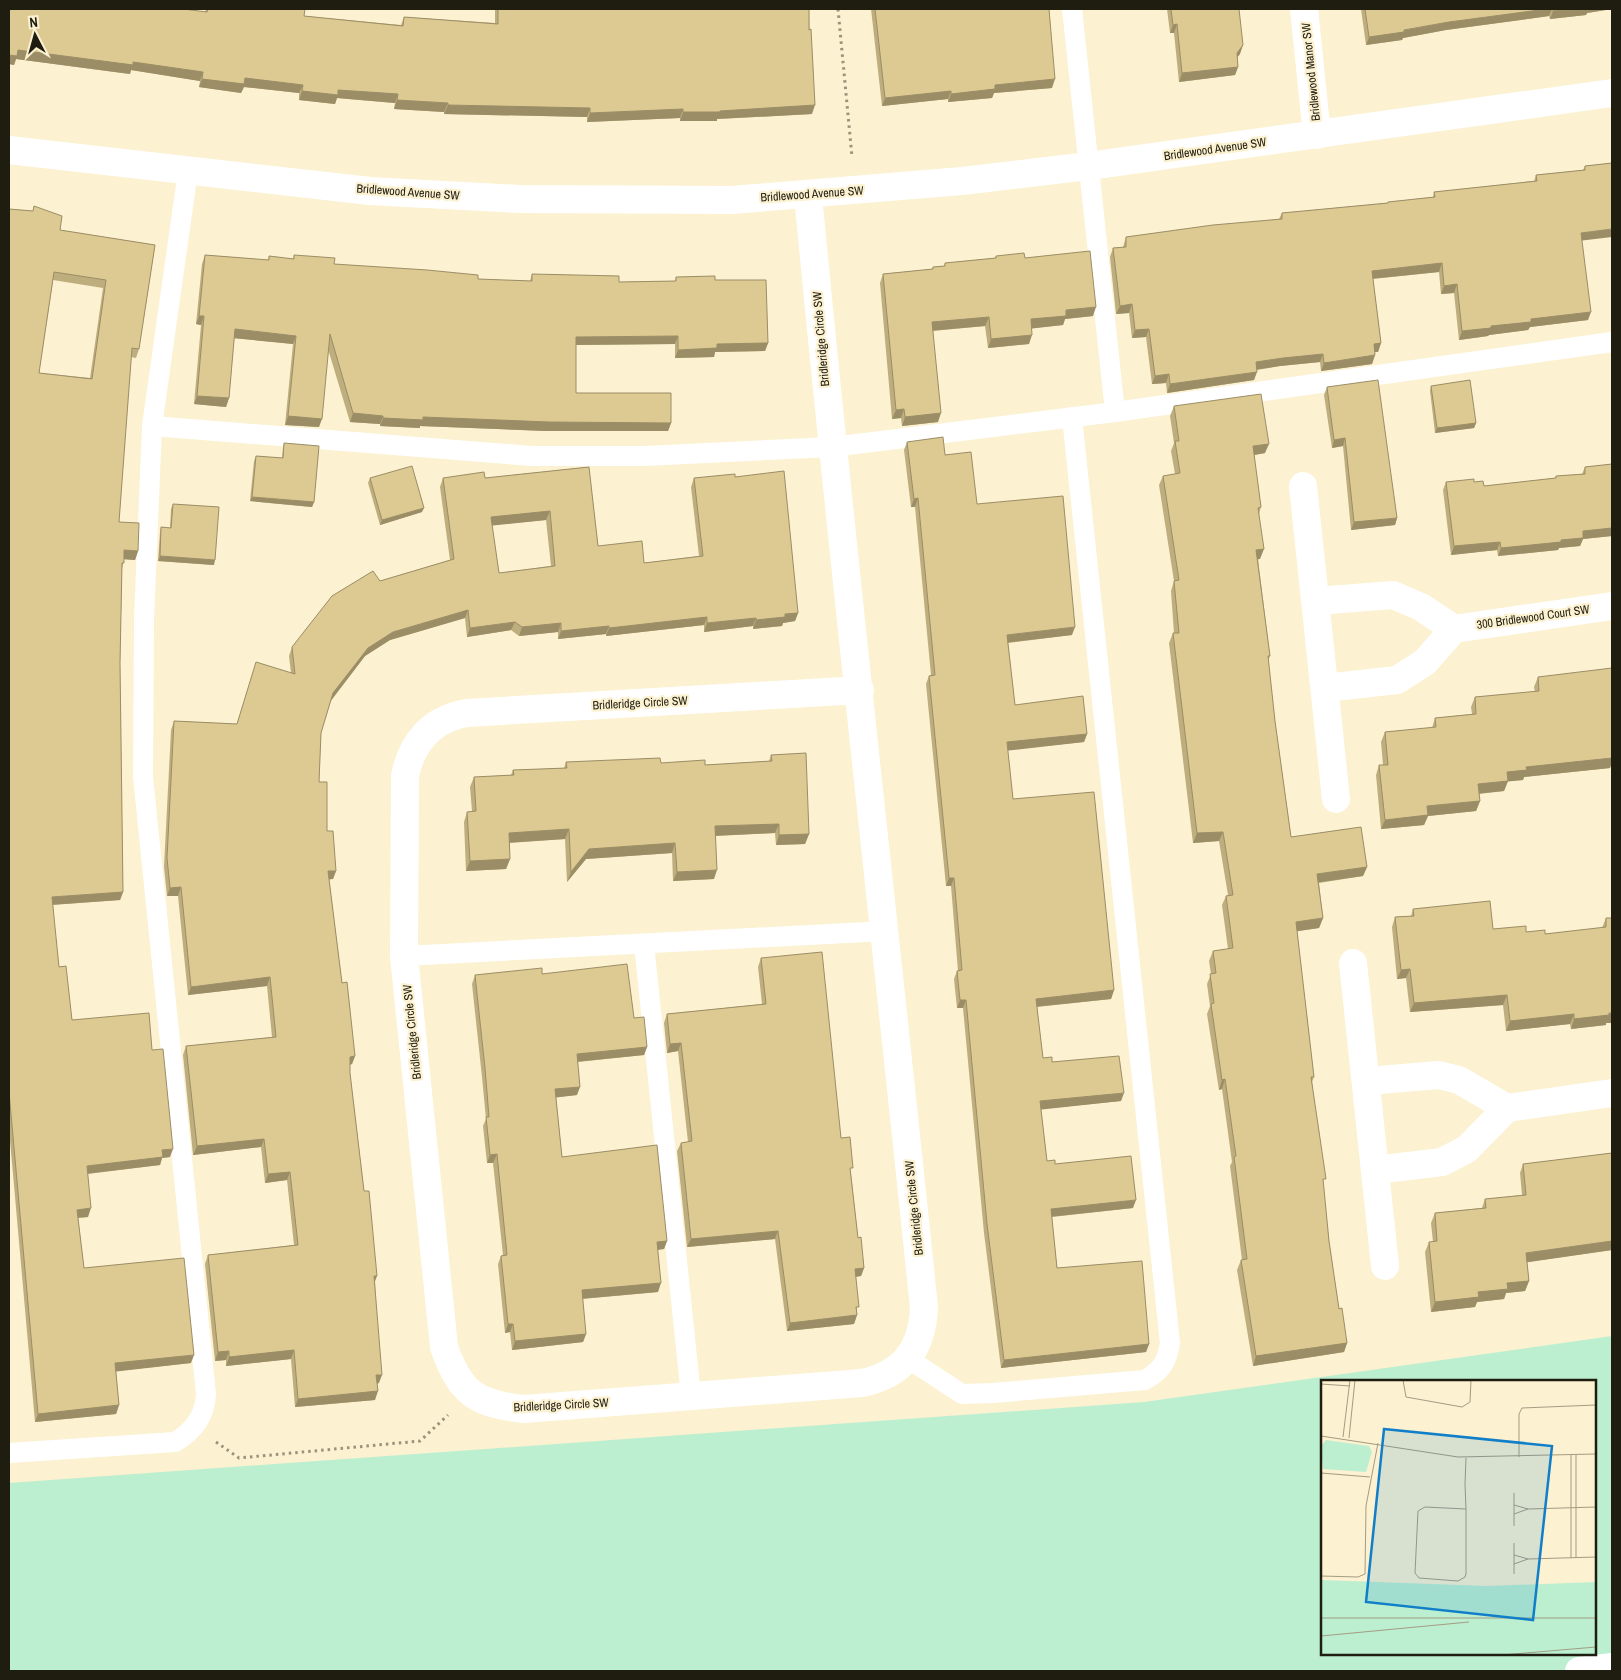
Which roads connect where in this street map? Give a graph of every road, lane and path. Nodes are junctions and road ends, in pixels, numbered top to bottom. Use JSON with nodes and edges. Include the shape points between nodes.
{"nodes":[{"id":1,"x":838,"y":9,"type":"edge"},
{"id":2,"x":1072,"y":9,"type":"edge"},
{"id":3,"x":1304,"y":9,"type":"edge"},
{"id":4,"x":1612,"y":93,"type":"edge"},
{"id":5,"x":1317,"y":134,"type":"junction"},
{"id":6,"x":9,"y":150,"type":"edge"},
{"id":7,"x":1089,"y":166,"type":"junction"},
{"id":8,"x":188,"y":171,"type":"junction"},
{"id":9,"x":856,"y":191,"type":"junction"},
{"id":10,"x":808,"y":195,"type":"junction"},
{"id":11,"x":1612,"y":342,"type":"edge"},
{"id":12,"x":1115,"y":412,"type":"junction"},
{"id":13,"x":1072,"y":418,"type":"junction"},
{"id":14,"x":152,"y":426,"type":"junction"},
{"id":15,"x":832,"y":448,"type":"junction"},
{"id":16,"x":1302,"y":486,"type":"dead end"},
{"id":17,"x":1316,"y":601,"type":"junction"},
{"id":18,"x":1612,"y":606,"type":"edge"},
{"id":19,"x":1454,"y":629,"type":"junction"},
{"id":20,"x":1325,"y":688,"type":"junction"},
{"id":21,"x":860,"y":690,"type":"junction"},
{"id":22,"x":1336,"y":799,"type":"dead end"},
{"id":23,"x":885,"y":931,"type":"junction"},
{"id":24,"x":644,"y":944,"type":"junction"},
{"id":25,"x":404,"y":956,"type":"junction"},
{"id":26,"x":1354,"y":963,"type":"dead end"},
{"id":27,"x":1366,"y":1081,"type":"junction"},
{"id":28,"x":1612,"y":1093,"type":"edge"},
{"id":29,"x":1507,"y":1108,"type":"junction"},
{"id":30,"x":1375,"y":1170,"type":"junction"},
{"id":31,"x":1385,"y":1266,"type":"dead end"},
{"id":32,"x":907,"y":1358,"type":"junction"},
{"id":33,"x":471,"y":1393,"type":"junction"},
{"id":34,"x":691,"y":1396,"type":"junction"},
{"id":35,"x":196,"y":1427,"type":"junction"},
{"id":36,"x":9,"y":1452,"type":"edge"},
{"id":37,"x":1612,"y":1667,"type":"edge"},
{"id":38,"x":1579,"y":1671,"type":"edge"}],
"edges":[{"from":1,"to":9,"type":"path"},
{"from":2,"to":7,"type":"lane"},
{"from":3,"to":5,"type":"main road","name":"Bridlewood Manor SW"},
{"from":4,"to":5,"type":"main road","name":"Bridlewood Avenue SW"},
{"from":5,"to":7,"type":"main road","name":"Bridlewood Avenue SW"},
{"from":6,"to":8,"type":"main road","name":"Bridlewood Avenue SW"},
{"from":7,"to":9,"type":"main road","name":"Bridlewood Avenue SW"},
{"from":7,"to":12,"type":"lane"},
{"from":8,"to":10,"type":"main road","name":"Bridlewood Avenue SW","via":[[370,191],[520,199],[732,200]]},
{"from":8,"to":14,"type":"lane"},
{"from":9,"to":10,"type":"main road","name":"Bridlewood Avenue SW"},
{"from":10,"to":15,"type":"main road","name":"Bridleridge Circle SW"},
{"from":11,"to":12,"type":"lane"},
{"from":12,"to":13,"type":"lane"},
{"from":13,"to":15,"type":"lane"},
{"from":13,"to":32,"type":"lane","via":[[1169,1353],[1159,1372],[1145,1380],[962,1394]]},
{"from":14,"to":15,"type":"lane","via":[[532,456],[644,456]]},
{"from":14,"to":35,"type":"lane","via":[[144,620],[143,777],[206,1394],[205,1406]]},
{"from":15,"to":21,"type":"main road","name":"Bridleridge Circle SW"},
{"from":16,"to":17,"type":"main road"},
{"from":17,"to":19,"type":"main road","via":[[1393,595],[1421,607]]},
{"from":17,"to":20,"type":"main road"},
{"from":18,"to":19,"type":"main road","name":"300 Bridlewood Court SW"},
{"from":19,"to":20,"type":"main road","via":[[1425,662],[1397,680]]},
{"from":20,"to":22,"type":"main road"},
{"from":21,"to":23,"type":"main road","name":"Bridleridge Circle SW"},
{"from":21,"to":25,"type":"main road","name":"Bridleridge Circle SW","via":[[468,713],[434,725],[409,757],[405,776]]},
{"from":23,"to":24,"type":"lane"},
{"from":23,"to":32,"type":"main road","name":"Bridleridge Circle SW","via":[[924,1308],[920,1338]]},
{"from":24,"to":25,"type":"lane"},
{"from":24,"to":34,"type":"lane"},
{"from":25,"to":33,"type":"main road","name":"Bridleridge Circle SW","via":[[444,1348],[452,1371]]},
{"from":26,"to":27,"type":"main road"},
{"from":27,"to":29,"type":"main road","via":[[1439,1075],[1459,1080]]},
{"from":27,"to":30,"type":"main road"},
{"from":28,"to":29,"type":"main road"},
{"from":29,"to":30,"type":"main road","via":[[1467,1149],[1442,1162]]},
{"from":30,"to":31,"type":"main road"},
{"from":32,"to":34,"type":"main road","name":"Bridleridge Circle SW","via":[[891,1373],[862,1384]]},
{"from":33,"to":34,"type":"main road","name":"Bridleridge Circle SW","via":[[494,1405],[524,1409]]},
{"from":33,"to":35,"type":"path","via":[[420,1441],[239,1458]]},
{"from":35,"to":36,"type":"lane","via":[[175,1442]]},
{"from":37,"to":38,"type":"main road"}]}
